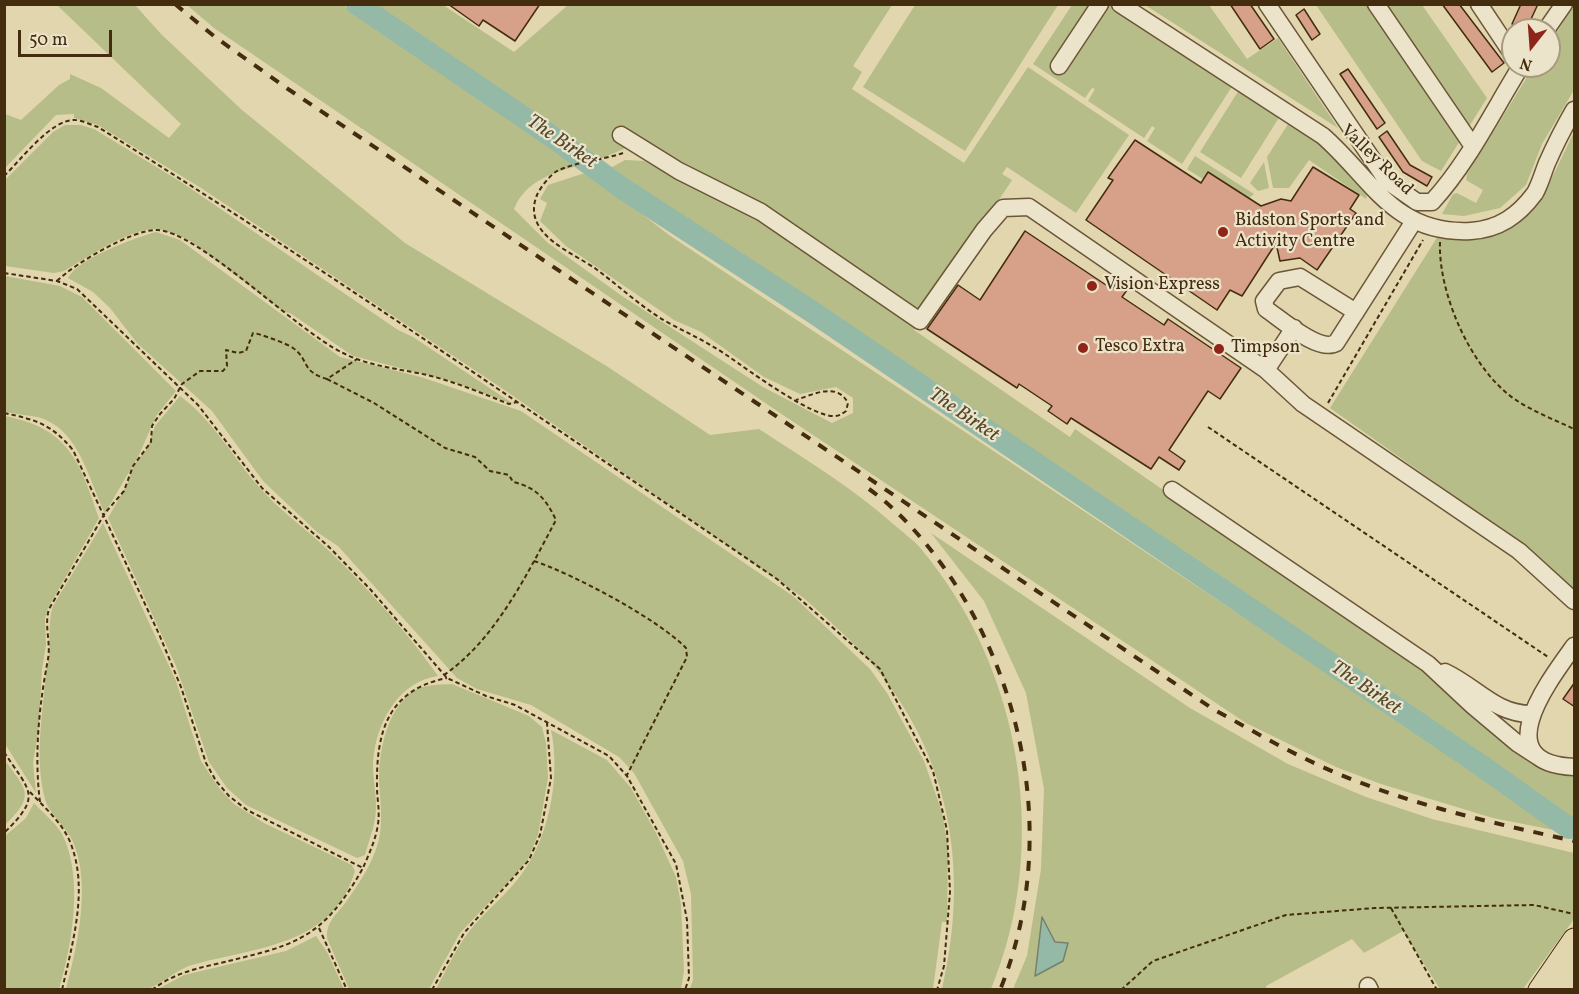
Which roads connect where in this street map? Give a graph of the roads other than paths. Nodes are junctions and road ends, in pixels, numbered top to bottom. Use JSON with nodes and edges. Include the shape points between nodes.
{"nodes":[{"id":1,"x":1100,"y":4,"type":"edge"},
{"id":2,"x":1120,"y":4,"type":"edge"},
{"id":3,"x":1267,"y":4,"type":"edge"},
{"id":4,"x":1376,"y":4,"type":"edge"},
{"id":5,"x":1479,"y":4,"type":"edge"},
{"id":6,"x":1564,"y":4,"type":"edge"},
{"id":7,"x":1554,"y":18,"type":"edge"},
{"id":8,"x":1501,"y":37,"type":"edge"},
{"id":9,"x":1059,"y":66,"type":"dead end"},
{"id":10,"x":1514,"y":78,"type":"edge"},
{"id":11,"x":1575,"y":110,"type":"edge"},
{"id":12,"x":621,"y":135,"type":"dead end"},
{"id":13,"x":1472,"y":145,"type":"junction"},
{"id":14,"x":1414,"y":221,"type":"junction"},
{"id":15,"x":1356,"y":312,"type":"junction"},
{"id":16,"x":1294,"y":328,"type":"junction"},
{"id":17,"x":1266,"y":370,"type":"junction"},
{"id":18,"x":1172,"y":490,"type":"dead end"},
{"id":19,"x":1575,"y":600,"type":"edge"},
{"id":20,"x":1575,"y":646,"type":"edge"},
{"id":21,"x":1428,"y":664,"type":"junction"},
{"id":22,"x":1531,"y":714,"type":"junction"},
{"id":23,"x":1537,"y":756,"type":"junction"},
{"id":24,"x":1575,"y":767,"type":"edge"},
{"id":25,"x":1575,"y":939,"type":"edge"},
{"id":26,"x":1575,"y":969,"type":"edge"},
{"id":27,"x":1539,"y":990,"type":"edge"},
{"id":28,"x":1560,"y":990,"type":"edge"}],
"edges":[{"from":1,"to":9,"type":"street"},
{"from":2,"to":14,"type":"street","name":"Valley Road","via":[[1323,136],[1383,200]]},
{"from":3,"to":13,"type":"street","via":[[1387,181],[1411,200],[1432,202]]},
{"from":4,"to":13,"type":"street"},
{"from":5,"to":8,"type":"street"},
{"from":6,"to":7,"type":"street"},
{"from":10,"to":13,"type":"street"},
{"from":11,"to":14,"type":"street","name":"Valley Road","via":[[1536,190],[1522,210],[1501,226],[1435,236]]},
{"from":12,"to":17,"type":"street","via":[[679,171],[761,212],[920,321],[1003,208],[1029,207]]},
{"from":14,"to":15,"type":"street"},
{"from":15,"to":16,"type":"street","via":[[1331,346],[1319,345]]},
{"from":15,"to":16,"type":"street","via":[[1303,279],[1287,278],[1275,284],[1264,305]]},
{"from":16,"to":17,"type":"street"},
{"from":17,"to":19,"type":"street","via":[[1314,411],[1519,550]]},
{"from":18,"to":21,"type":"street"},
{"from":20,"to":22,"type":"street"},
{"from":21,"to":22,"type":"street","via":[[1475,689],[1502,710]]},
{"from":21,"to":23,"type":"street","via":[[1473,706]]},
{"from":22,"to":23,"type":"street","via":[[1530,745]]},
{"from":23,"to":24,"type":"street"},
{"from":25,"to":27,"type":"main road"},
{"from":26,"to":28,"type":"main road"}]}
